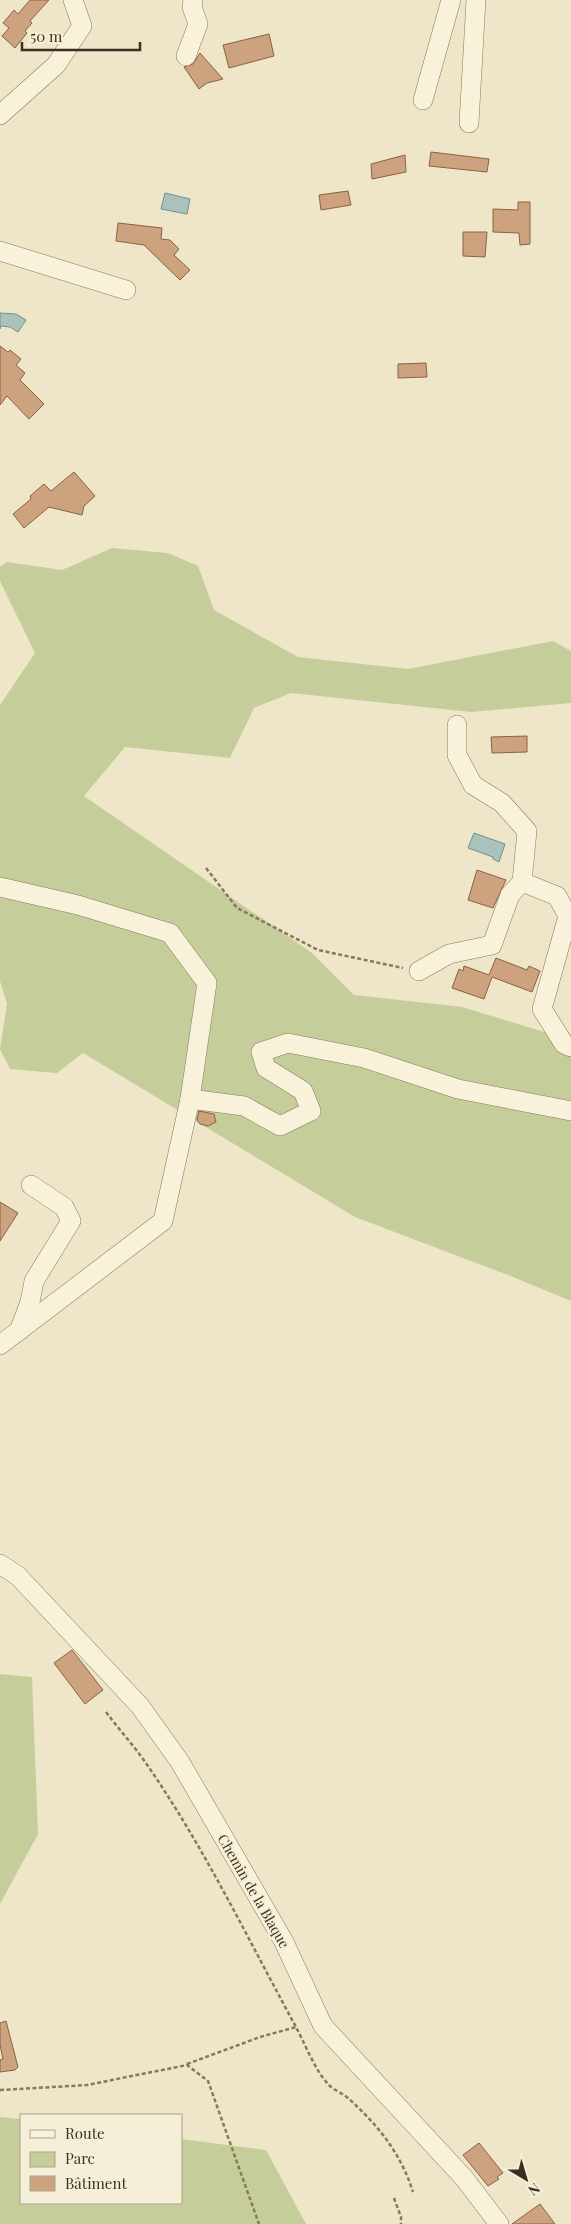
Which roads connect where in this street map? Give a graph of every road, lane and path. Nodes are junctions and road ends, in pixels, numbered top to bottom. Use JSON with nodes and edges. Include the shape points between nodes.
{"nodes":[{"id":1,"x":73,"y":0,"type":"edge"},
{"id":2,"x":193,"y":0,"type":"edge"},
{"id":3,"x":451,"y":0,"type":"edge"},
{"id":4,"x":476,"y":0,"type":"edge"},
{"id":5,"x":186,"y":56,"type":"dead end"},
{"id":6,"x":423,"y":100,"type":"dead end"},
{"id":7,"x":0,"y":115,"type":"edge"},
{"id":8,"x":469,"y":123,"type":"dead end"},
{"id":9,"x":0,"y":252,"type":"edge"},
{"id":10,"x":126,"y":290,"type":"dead end"},
{"id":11,"x":457,"y":725,"type":"dead end"},
{"id":12,"x":206,"y":868,"type":"dead end"},
{"id":13,"x":522,"y":882,"type":"junction"},
{"id":14,"x":0,"y":887,"type":"edge"},
{"id":15,"x":420,"y":971,"type":"joint"},
{"id":16,"x":571,"y":1047,"type":"edge"},
{"id":17,"x":190,"y":1099,"type":"junction"},
{"id":18,"x":571,"y":1111,"type":"edge"},
{"id":19,"x":31,"y":1186,"type":"dead end"},
{"id":20,"x":19,"y":1331,"type":"junction"},
{"id":21,"x":0,"y":1345,"type":"edge"},
{"id":22,"x":0,"y":1564,"type":"edge"},
{"id":23,"x":106,"y":1712,"type":"dead end"},
{"id":24,"x":296,"y":2027,"type":"junction"},
{"id":25,"x":187,"y":2065,"type":"junction"},
{"id":26,"x":0,"y":2090,"type":"edge"},
{"id":27,"x":413,"y":2192,"type":"dead end"},
{"id":28,"x":394,"y":2198,"type":"dead end"},
{"id":29,"x":259,"y":2224,"type":"edge"},
{"id":30,"x":401,"y":2224,"type":"edge"},
{"id":31,"x":499,"y":2224,"type":"edge"}],
"edges":[{"from":1,"to":7,"type":"street","via":[[82,26],[56,65]]},
{"from":2,"to":5,"type":"street","via":[[198,24]]},
{"from":3,"to":6,"type":"street"},
{"from":4,"to":8,"type":"street"},
{"from":9,"to":10,"type":"street"},
{"from":11,"to":13,"type":"street","via":[[457,755],[473,785],[502,803],[527,831]]},
{"from":12,"to":15,"type":"path","via":[[237,908],[318,950]]},
{"from":13,"to":15,"type":"street","via":[[510,895],[492,945],[449,954]]},
{"from":13,"to":16,"type":"street","via":[[556,896],[568,916],[542,1009],[564,1044]]},
{"from":14,"to":17,"type":"street","via":[[78,905],[170,934],[207,983]]},
{"from":17,"to":18,"type":"street","via":[[244,1106],[280,1126],[311,1112],[303,1091],[266,1068],[261,1052],[288,1043],[364,1058],[458,1089]]},
{"from":17,"to":20,"type":"street","via":[[163,1221]]},
{"from":19,"to":20,"type":"street","via":[[64,1207],[71,1221],[34,1282]]},
{"from":20,"to":21,"type":"street"},
{"from":22,"to":31,"type":"street","name":"Chemin de la Blaque","via":[[18,1576],[140,1706],[180,1762],[284,1942],[323,2026],[464,2178]]},
{"from":23,"to":24,"type":"path","via":[[150,1767],[185,1824]]},
{"from":24,"to":25,"type":"path"},
{"from":24,"to":27,"type":"path","via":[[328,2084],[365,2114],[396,2152]]},
{"from":25,"to":26,"type":"path","via":[[87,2085]]},
{"from":25,"to":29,"type":"path","via":[[208,2081]]},
{"from":28,"to":30,"type":"path"}]}
